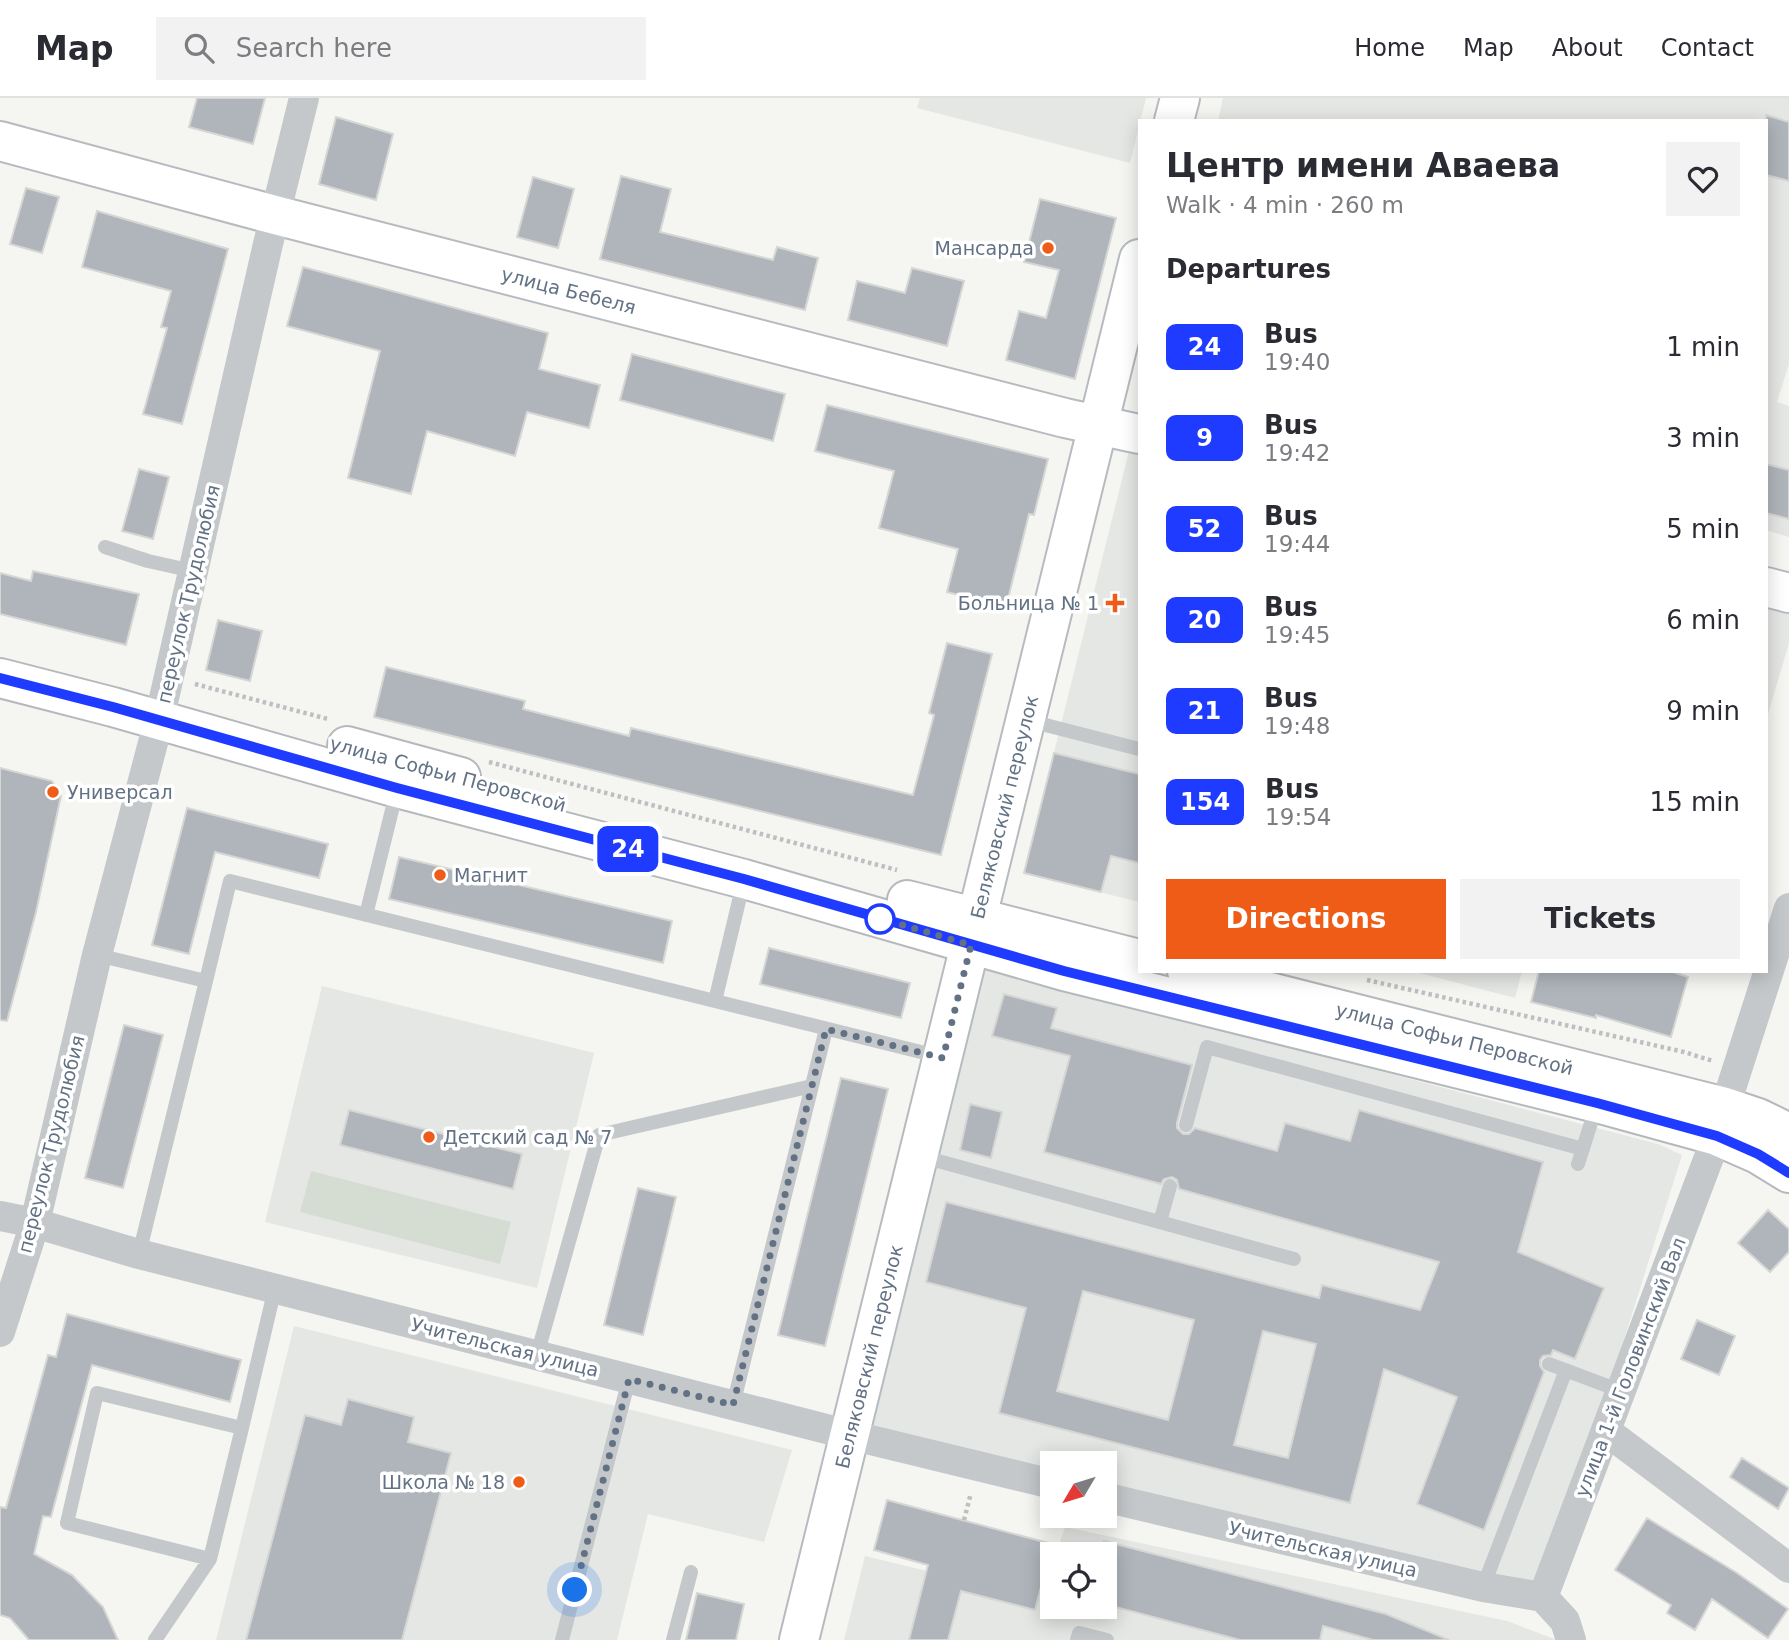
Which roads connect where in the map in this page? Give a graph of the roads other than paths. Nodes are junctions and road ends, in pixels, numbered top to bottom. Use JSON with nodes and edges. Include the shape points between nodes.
{"nodes":[{"id":1,"x":304,"y":98,"type":"edge"},
{"id":2,"x":1180,"y":98,"type":"edge"},
{"id":3,"x":1175,"y":119,"type":"edge"},
{"id":4,"x":0,"y":141,"type":"edge"},
{"id":5,"x":275,"y":215,"type":"junction"},
{"id":6,"x":1138,"y":263,"type":"edge"},
{"id":7,"x":1097,"y":425,"type":"junction"},
{"id":8,"x":1138,"y":434,"type":"edge"},
{"id":9,"x":105,"y":547,"type":"dead end"},
{"id":10,"x":193,"y":571,"type":"junction"},
{"id":11,"x":1768,"y":588,"type":"edge"},
{"id":12,"x":1789,"y":593,"type":"edge"},
{"id":13,"x":0,"y":653,"type":"edge"},
{"id":14,"x":0,"y":678,"type":"edge"},
{"id":15,"x":172,"y":700,"type":"junction"},
{"id":16,"x":1025,"y":720,"type":"junction"},
{"id":17,"x":1138,"y":749,"type":"edge"},
{"id":18,"x":397,"y":788,"type":"junction"},
{"id":19,"x":744,"y":879,"type":"junction"},
{"id":20,"x":1789,"y":908,"type":"edge"},
{"id":21,"x":366,"y":915,"type":"junction"},
{"id":22,"x":973,"y":932,"type":"junction"},
{"id":23,"x":97,"y":955,"type":"junction"},
{"id":24,"x":1138,"y":959,"type":"edge"},
{"id":25,"x":1194,"y":973,"type":"edge"},
{"id":26,"x":206,"y":982,"type":"junction"},
{"id":27,"x":715,"y":1001,"type":"junction"},
{"id":28,"x":826,"y":1029,"type":"junction"},
{"id":29,"x":943,"y":1058,"type":"junction"},
{"id":30,"x":811,"y":1086,"type":"junction"},
{"id":31,"x":1597,"y":1103,"type":"junction"},
{"id":32,"x":1721,"y":1122,"type":"junction"},
{"id":33,"x":1186,"y":1125,"type":"dead end"},
{"id":34,"x":1789,"y":1133,"type":"edge"},
{"id":35,"x":1583,"y":1149,"type":"junction"},
{"id":36,"x":919,"y":1156,"type":"junction"},
{"id":37,"x":1578,"y":1164,"type":"dead end"},
{"id":38,"x":1789,"y":1173,"type":"edge"},
{"id":39,"x":1170,"y":1186,"type":"dead end"},
{"id":40,"x":0,"y":1216,"type":"edge"},
{"id":41,"x":1160,"y":1222,"type":"junction"},
{"id":42,"x":35,"y":1223,"type":"junction"},
{"id":43,"x":138,"y":1254,"type":"junction"},
{"id":44,"x":1294,"y":1259,"type":"dead end"},
{"id":45,"x":275,"y":1289,"type":"junction"},
{"id":46,"x":0,"y":1332,"type":"edge"},
{"id":47,"x":537,"y":1355,"type":"junction"},
{"id":48,"x":1549,"y":1364,"type":"dead end"},
{"id":49,"x":1566,"y":1370,"type":"junction"},
{"id":50,"x":629,"y":1379,"type":"junction"},
{"id":51,"x":1621,"y":1391,"type":"junction"},
{"id":52,"x":733,"y":1405,"type":"junction"},
{"id":53,"x":242,"y":1428,"type":"junction"},
{"id":54,"x":1606,"y":1431,"type":"junction"},
{"id":55,"x":850,"y":1435,"type":"junction"},
{"id":56,"x":1040,"y":1481,"type":"edge"},
{"id":57,"x":1117,"y":1500,"type":"edge"},
{"id":58,"x":210,"y":1559,"type":"junction"},
{"id":59,"x":1789,"y":1568,"type":"edge"},
{"id":60,"x":691,"y":1572,"type":"dead end"},
{"id":61,"x":1483,"y":1587,"type":"junction"},
{"id":62,"x":1543,"y":1597,"type":"junction"},
{"id":63,"x":155,"y":1640,"type":"edge"},
{"id":64,"x":562,"y":1640,"type":"edge"},
{"id":65,"x":673,"y":1640,"type":"edge"},
{"id":66,"x":800,"y":1640,"type":"edge"},
{"id":67,"x":1077,"y":1640,"type":"edge"},
{"id":68,"x":1107,"y":1640,"type":"edge"},
{"id":69,"x":1572,"y":1640,"type":"edge"}],
"edges":[{"from":1,"to":5,"type":"street","name":"переулок Трудолюбия"},
{"from":2,"to":3,"type":"main road"},
{"from":4,"to":5,"type":"main road","name":"улица Бебеля"},
{"from":5,"to":7,"type":"main road","name":"улица Бебеля"},
{"from":5,"to":10,"type":"street","name":"переулок Трудолюбия"},
{"from":6,"to":7,"type":"main road","name":"Беляковский переулок"},
{"from":7,"to":8,"type":"main road","name":"улица Бебеля"},
{"from":7,"to":16,"type":"main road","name":"Беляковский переулок"},
{"from":9,"to":10,"type":"lane"},
{"from":10,"to":15,"type":"street","name":"переулок Трудолюбия"},
{"from":11,"to":12,"type":"main road"},
{"from":13,"to":15,"type":"main road","name":"улица Софьи Перовской"},
{"from":14,"to":15,"type":"main road","name":"улица Софьи Перовской"},
{"from":15,"to":18,"type":"main road","name":"улица Софьи Перовской"},
{"from":15,"to":22,"type":"main road","name":"улица Софьи Перовской"},
{"from":15,"to":23,"type":"street","name":"переулок Трудолюбия"},
{"from":16,"to":17,"type":"lane"},
{"from":16,"to":22,"type":"main road","name":"Беляковский переулок"},
{"from":18,"to":19,"type":"main road","name":"улица Софьи Перовской"},
{"from":18,"to":21,"type":"lane"},
{"from":19,"to":22,"type":"main road","name":"улица Софьи Перовской"},
{"from":19,"to":27,"type":"lane"},
{"from":20,"to":32,"type":"street","name":"улица 1-й Головинский Вал"},
{"from":21,"to":26,"type":"lane","via":[[230,881]]},
{"from":21,"to":27,"type":"lane"},
{"from":22,"to":24,"type":"main road","name":"улица Софьи Перовской"},
{"from":22,"to":29,"type":"main road","name":"Беляковский переулок"},
{"from":22,"to":31,"type":"main road","name":"улица Софьи Перовской","via":[[1064,971]]},
{"from":23,"to":26,"type":"lane"},
{"from":23,"to":42,"type":"street","name":"переулок Трудолюбия"},
{"from":25,"to":32,"type":"main road","name":"улица Софьи Перовской"},
{"from":26,"to":43,"type":"lane"},
{"from":27,"to":28,"type":"lane"},
{"from":28,"to":29,"type":"lane"},
{"from":28,"to":30,"type":"lane"},
{"from":29,"to":36,"type":"main road","name":"Беляковский переулок"},
{"from":30,"to":47,"type":"lane","via":[[599,1135]]},
{"from":30,"to":52,"type":"lane"},
{"from":31,"to":32,"type":"main road","name":"улица Софьи Перовской"},
{"from":31,"to":35,"type":"lane"},
{"from":32,"to":34,"type":"main road","via":[[1758,1118]]},
{"from":32,"to":38,"type":"main road"},
{"from":32,"to":51,"type":"street","name":"улица 1-й Головинский Вал"},
{"from":33,"to":35,"type":"lane","via":[[1207,1047]]},
{"from":35,"to":37,"type":"lane"},
{"from":36,"to":41,"type":"lane"},
{"from":36,"to":55,"type":"main road","name":"Беляковский переулок"},
{"from":39,"to":41,"type":"lane"},
{"from":40,"to":42,"type":"street","name":"Учительская улица"},
{"from":41,"to":44,"type":"lane"},
{"from":42,"to":43,"type":"street","name":"Учительская улица"},
{"from":42,"to":46,"type":"street","name":"переулок Трудолюбия"},
{"from":43,"to":45,"type":"street","name":"Учительская улица"},
{"from":45,"to":47,"type":"street","name":"Учительская улица"},
{"from":45,"to":53,"type":"lane"},
{"from":47,"to":50,"type":"street","name":"Учительская улица"},
{"from":48,"to":49,"type":"lane"},
{"from":49,"to":51,"type":"lane"},
{"from":49,"to":61,"type":"lane"},
{"from":50,"to":52,"type":"street","name":"Учительская улица"},
{"from":50,"to":64,"type":"lane"},
{"from":51,"to":54,"type":"street","name":"улица 1-й Головинский Вал"},
{"from":52,"to":55,"type":"street","name":"Учительская улица"},
{"from":53,"to":58,"type":"lane"},
{"from":53,"to":58,"type":"lane","via":[[97,1393],[66,1523]]},
{"from":54,"to":59,"type":"street"},
{"from":54,"to":62,"type":"street","name":"улица 1-й Головинский Вал"},
{"from":55,"to":56,"type":"street","name":"Учительская улица"},
{"from":55,"to":66,"type":"main road","name":"Беляковский переулок"},
{"from":57,"to":61,"type":"street","name":"Учительская улица"},
{"from":58,"to":63,"type":"lane"},
{"from":60,"to":65,"type":"lane"},
{"from":61,"to":62,"type":"street","name":"Учительская улица"},
{"from":62,"to":69,"type":"street","via":[[1565,1621]]},
{"from":67,"to":68,"type":"lane","via":[[1079,1633]]}]}
